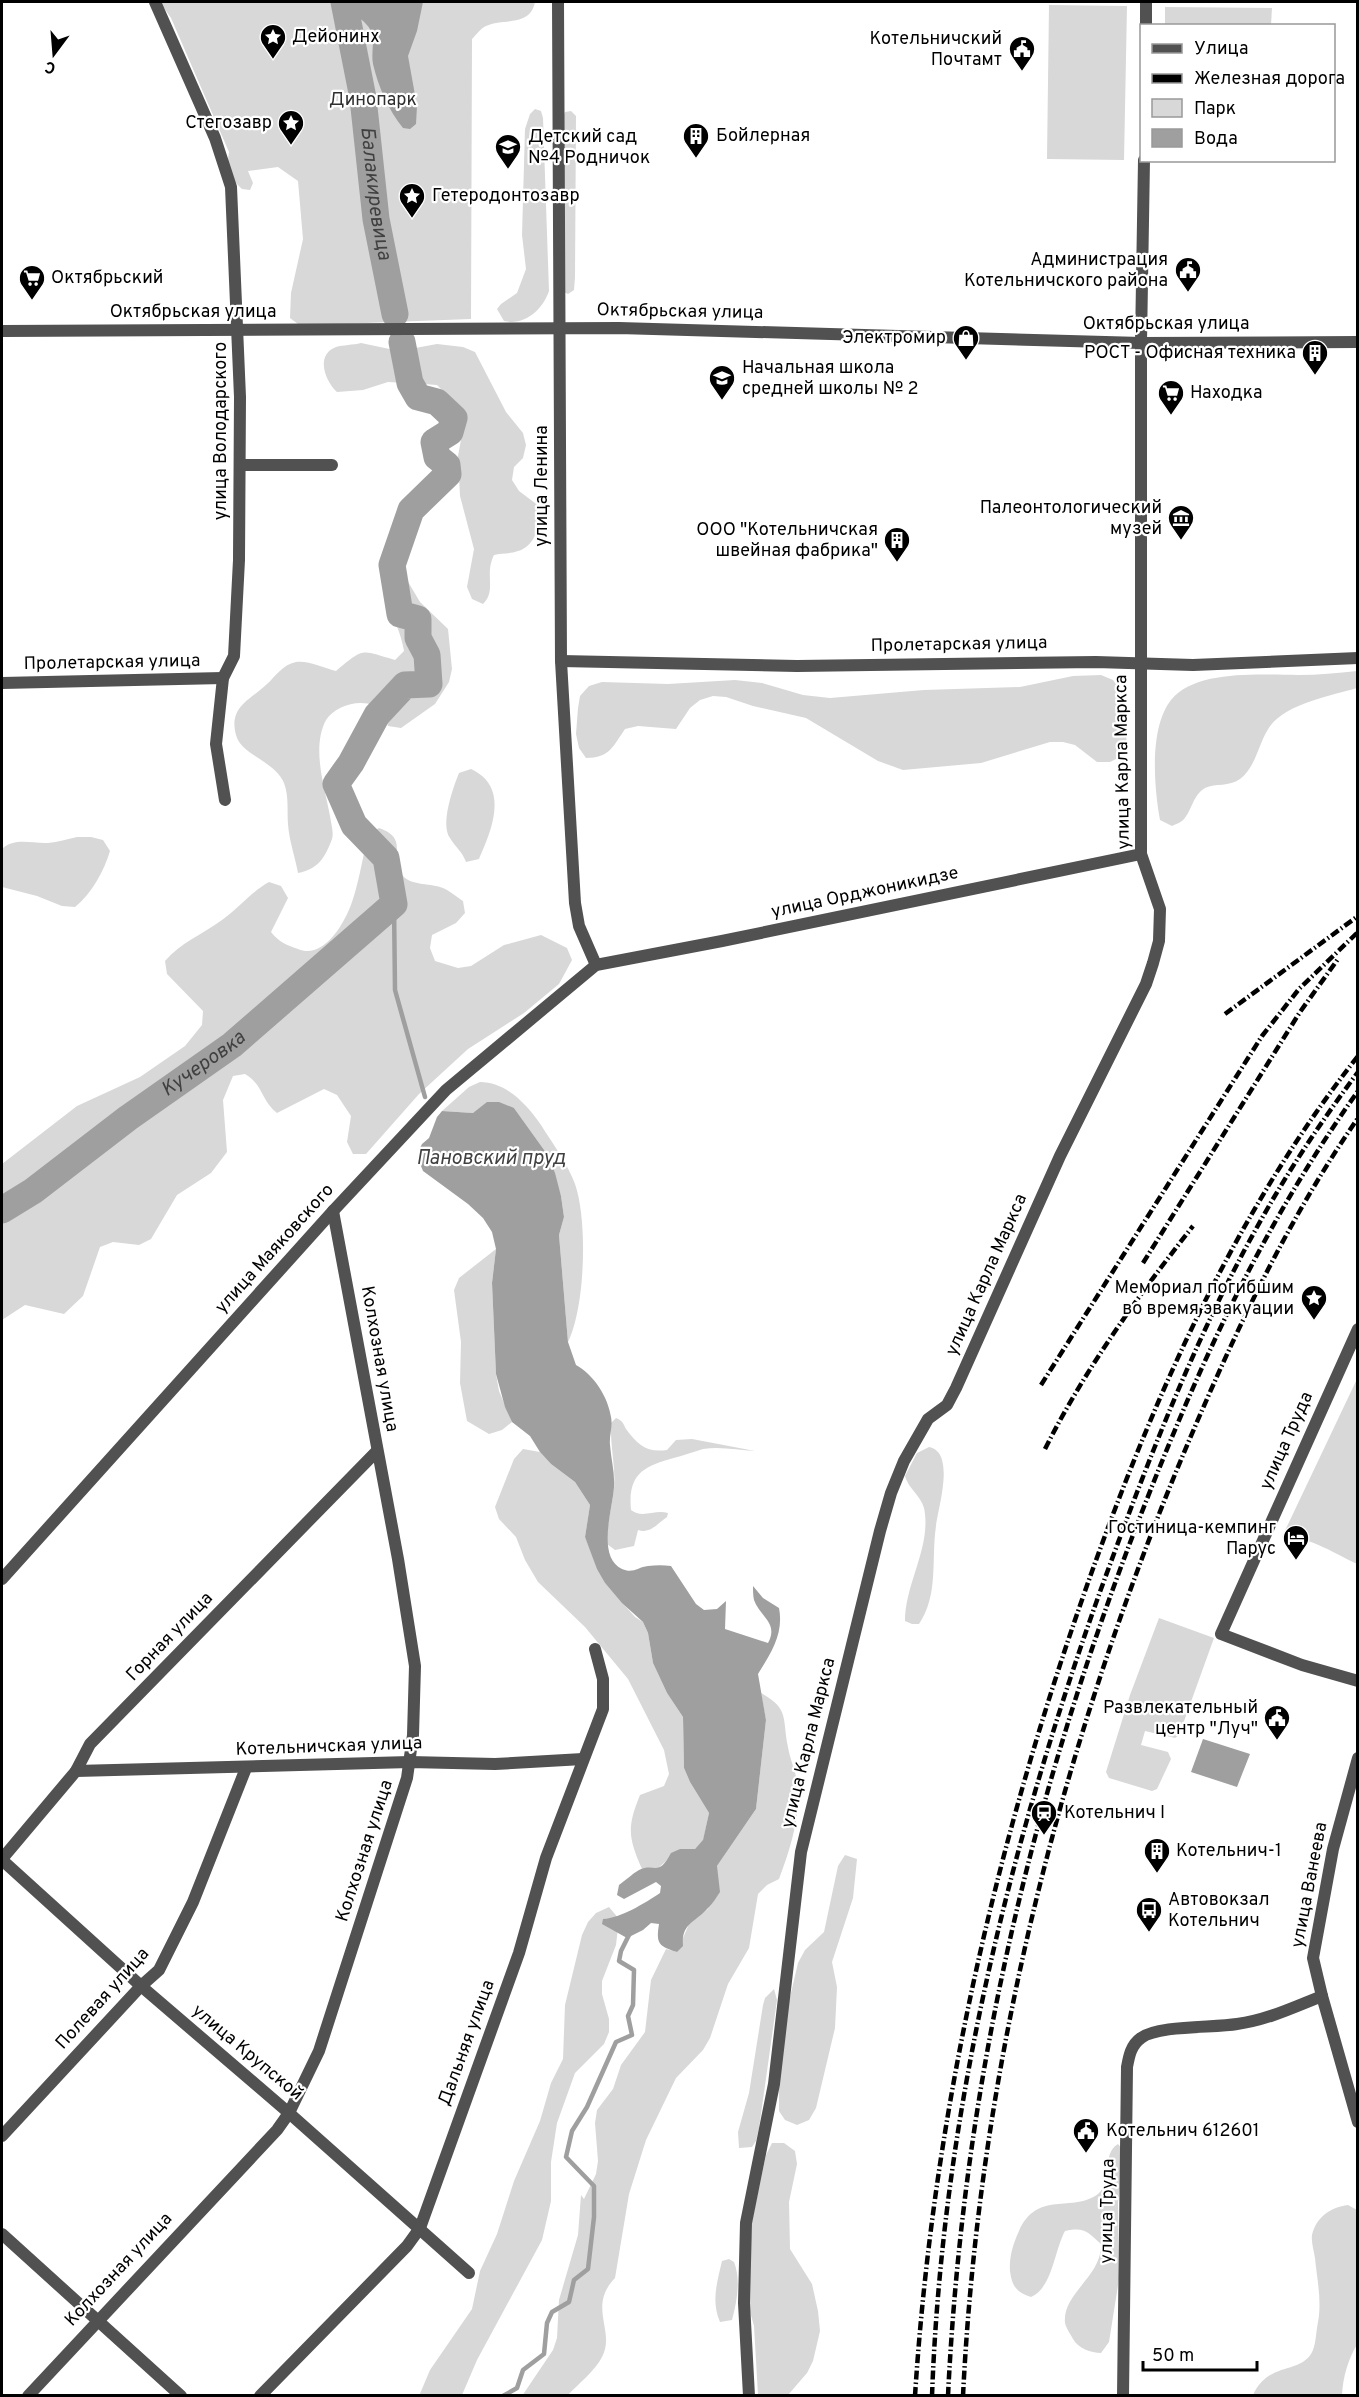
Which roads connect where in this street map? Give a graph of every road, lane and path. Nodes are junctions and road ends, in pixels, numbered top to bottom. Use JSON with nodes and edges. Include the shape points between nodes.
{"nodes":[{"id":1,"x":155,"y":2,"type":"edge"},
{"id":2,"x":558,"y":2,"type":"edge"},
{"id":3,"x":1146,"y":2,"type":"edge"},
{"id":4,"x":1146,"y":24,"type":"edge"},
{"id":5,"x":1144,"y":162,"type":"edge"},
{"id":6,"x":560,"y":328,"type":"junction"},
{"id":7,"x":238,"y":330,"type":"junction"},
{"id":8,"x":2,"y":331,"type":"edge"},
{"id":9,"x":1358,"y":342,"type":"edge"},
{"id":10,"x":1141,"y":343,"type":"junction"},
{"id":11,"x":240,"y":465,"type":"junction"},
{"id":12,"x":332,"y":465,"type":"dead end"},
{"id":13,"x":1358,"y":658,"type":"edge"},
{"id":14,"x":561,"y":661,"type":"junction"},
{"id":15,"x":1140,"y":663,"type":"junction"},
{"id":16,"x":223,"y":678,"type":"junction"},
{"id":17,"x":2,"y":683,"type":"edge"},
{"id":18,"x":225,"y":800,"type":"dead end"},
{"id":19,"x":1141,"y":854,"type":"junction"},
{"id":20,"x":596,"y":965,"type":"junction"},
{"id":21,"x":333,"y":1211,"type":"junction"},
{"id":22,"x":1358,"y":1329,"type":"edge"},
{"id":23,"x":377,"y":1451,"type":"junction"},
{"id":24,"x":2,"y":1579,"type":"edge"},
{"id":25,"x":595,"y":1648,"type":"dead end"},
{"id":26,"x":1358,"y":1681,"type":"edge"},
{"id":27,"x":1358,"y":1758,"type":"edge"},
{"id":28,"x":583,"y":1759,"type":"junction"},
{"id":29,"x":410,"y":1762,"type":"junction"},
{"id":30,"x":246,"y":1768,"type":"junction"},
{"id":31,"x":76,"y":1771,"type":"junction"},
{"id":32,"x":2,"y":1860,"type":"edge"},
{"id":33,"x":141,"y":1986,"type":"junction"},
{"id":34,"x":1322,"y":1996,"type":"junction"},
{"id":35,"x":289,"y":2113,"type":"junction"},
{"id":36,"x":1358,"y":2122,"type":"edge"},
{"id":37,"x":2,"y":2136,"type":"edge"},
{"id":38,"x":420,"y":2228,"type":"junction"},
{"id":39,"x":2,"y":2234,"type":"edge"},
{"id":40,"x":469,"y":2273,"type":"dead end"},
{"id":41,"x":96,"y":2321,"type":"junction"},
{"id":42,"x":28,"y":2396,"type":"edge"},
{"id":43,"x":181,"y":2396,"type":"edge"},
{"id":44,"x":260,"y":2396,"type":"edge"},
{"id":45,"x":748,"y":2396,"type":"edge"},
{"id":46,"x":1123,"y":2396,"type":"edge"}],
"edges":[{"from":1,"to":7,"type":"street","name":"улица Володарского","via":[[215,138],[231,186]]},
{"from":2,"to":6,"type":"street","name":"улица Ленина"},
{"from":3,"to":4,"type":"street"},
{"from":5,"to":10,"type":"street","name":"улица Карла Маркса"},
{"from":6,"to":7,"type":"street","name":"Октябрьская улица"},
{"from":6,"to":10,"type":"street","name":"Октябрьская улица"},
{"from":6,"to":14,"type":"street","name":"улица Ленина"},
{"from":7,"to":8,"type":"street","name":"Октябрьская улица"},
{"from":7,"to":11,"type":"street","name":"улица Володарского"},
{"from":9,"to":10,"type":"street","name":"Октябрьская улица"},
{"from":10,"to":15,"type":"street","name":"улица Карла Маркса"},
{"from":11,"to":12,"type":"street"},
{"from":11,"to":16,"type":"street","name":"улица Володарского","via":[[234,656]]},
{"from":13,"to":15,"type":"street","name":"Пролетарская улица","via":[[1228,664]]},
{"from":14,"to":15,"type":"street","name":"Пролетарская улица","via":[[797,666]]},
{"from":14,"to":20,"type":"street","name":"улица Ленина","via":[[575,903],[579,926]]},
{"from":15,"to":19,"type":"street","name":"улица Карла Маркса"},
{"from":16,"to":17,"type":"street","name":"Пролетарская улица"},
{"from":16,"to":18,"type":"street","name":"улица Володарского","via":[[216,744]]},
{"from":19,"to":20,"type":"street","name":"улица Орджоникидзе"},
{"from":19,"to":45,"type":"street","name":"улица Карла Маркса","via":[[1160,909],[1159,941],[1146,984],[1060,1156],[956,1388],[947,1405],[928,1419],[904,1461],[880,1531],[801,1852],[774,2084],[747,2223],[744,2303]]},
{"from":20,"to":21,"type":"street","name":"улица Маяковского","via":[[446,1090]]},
{"from":21,"to":23,"type":"street","name":"Колхозная улица"},
{"from":21,"to":24,"type":"street","name":"улица Маяковского"},
{"from":22,"to":26,"type":"street","name":"улица Труда","via":[[1221,1634],[1302,1665]]},
{"from":23,"to":29,"type":"street","name":"Колхозная улица","via":[[416,1666]]},
{"from":23,"to":31,"type":"street","name":"Горная улица","via":[[90,1744]]},
{"from":25,"to":28,"type":"street","name":"Дальняя улица","via":[[604,1698]]},
{"from":27,"to":34,"type":"street","name":"улица Ванеева","via":[[1333,1849],[1313,1958]]},
{"from":28,"to":29,"type":"street","name":"Котельничская улица","via":[[495,1764]]},
{"from":28,"to":38,"type":"street","name":"Дальняя улица","via":[[546,1858],[519,1953]]},
{"from":29,"to":30,"type":"street","name":"Котельничская улица"},
{"from":29,"to":35,"type":"street","name":"Колхозная улица","via":[[319,2051]]},
{"from":30,"to":31,"type":"street","name":"Котельничская улица"},
{"from":30,"to":33,"type":"street","name":"Полевая улица","via":[[193,1902],[159,1970]]},
{"from":31,"to":32,"type":"street","name":"Горная улица"},
{"from":32,"to":33,"type":"street","name":"улица Крупской"},
{"from":33,"to":35,"type":"street","name":"улица Крупской"},
{"from":33,"to":37,"type":"street","name":"Полевая улица"},
{"from":34,"to":36,"type":"street","name":"улица Ванеева"},
{"from":34,"to":46,"type":"street","name":"улица Труда","via":[[1268,2018],[1156,2031],[1141,2037],[1131,2049],[1127,2067]]},
{"from":35,"to":38,"type":"street","name":"улица Крупской"},
{"from":35,"to":41,"type":"street","name":"Колхозная улица"},
{"from":38,"to":40,"type":"street","name":"улица Крупской"},
{"from":38,"to":44,"type":"street","name":"Дальняя улица"},
{"from":39,"to":41,"type":"street"},
{"from":41,"to":42,"type":"street","name":"Колхозная улица"},
{"from":41,"to":43,"type":"street"}]}
